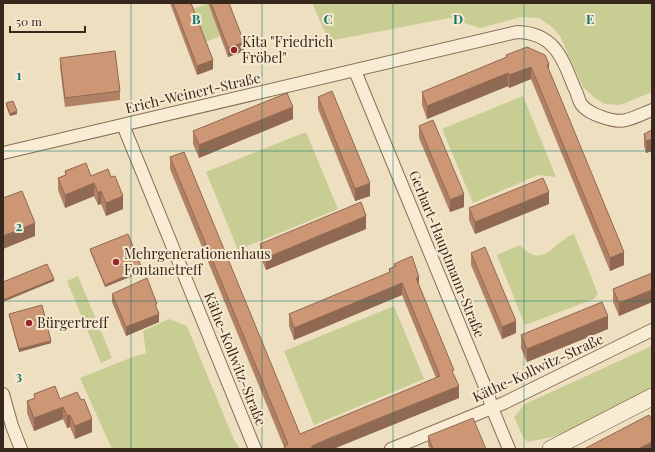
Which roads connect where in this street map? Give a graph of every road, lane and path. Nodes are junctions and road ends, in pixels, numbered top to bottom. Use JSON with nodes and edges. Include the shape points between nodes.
{"nodes":[{"id":1,"x":355,"y":70,"type":"junction"},
{"id":2,"x":652,"y":110,"type":"edge"},
{"id":3,"x":123,"y":125,"type":"junction"},
{"id":4,"x":3,"y":153,"type":"edge"},
{"id":5,"x":652,"y":330,"type":"edge"},
{"id":6,"x":3,"y":394,"type":"edge"},
{"id":7,"x":652,"y":397,"type":"edge"},
{"id":8,"x":492,"y":408,"type":"junction"},
{"id":9,"x":21,"y":449,"type":"edge"},
{"id":10,"x":255,"y":449,"type":"edge"},
{"id":11,"x":392,"y":449,"type":"edge"},
{"id":12,"x":509,"y":449,"type":"edge"},
{"id":13,"x":551,"y":449,"type":"edge"}],
"edges":[{"from":1,"to":2,"type":"street","name":"Erich-Weinert-Straße","via":[[508,34],[525,33],[542,38],[558,51],[582,105],[589,111],[604,118],[620,121]]},
{"from":1,"to":3,"type":"street","name":"Erich-Weinert-Straße"},
{"from":1,"to":8,"type":"street","name":"Gerhart-Hauptmann-Straße"},
{"from":3,"to":4,"type":"street","name":"Erich-Weinert-Straße"},
{"from":3,"to":10,"type":"street","name":"Käthe-Kollwitz-Straße"},
{"from":5,"to":8,"type":"street","name":"Käthe-Kollwitz-Straße"},
{"from":6,"to":9,"type":"street"},
{"from":7,"to":13,"type":"main road"},
{"from":8,"to":11,"type":"street","name":"Käthe-Kollwitz-Straße"},
{"from":8,"to":12,"type":"street","name":"Gerhart-Hauptmann-Straße"}]}
